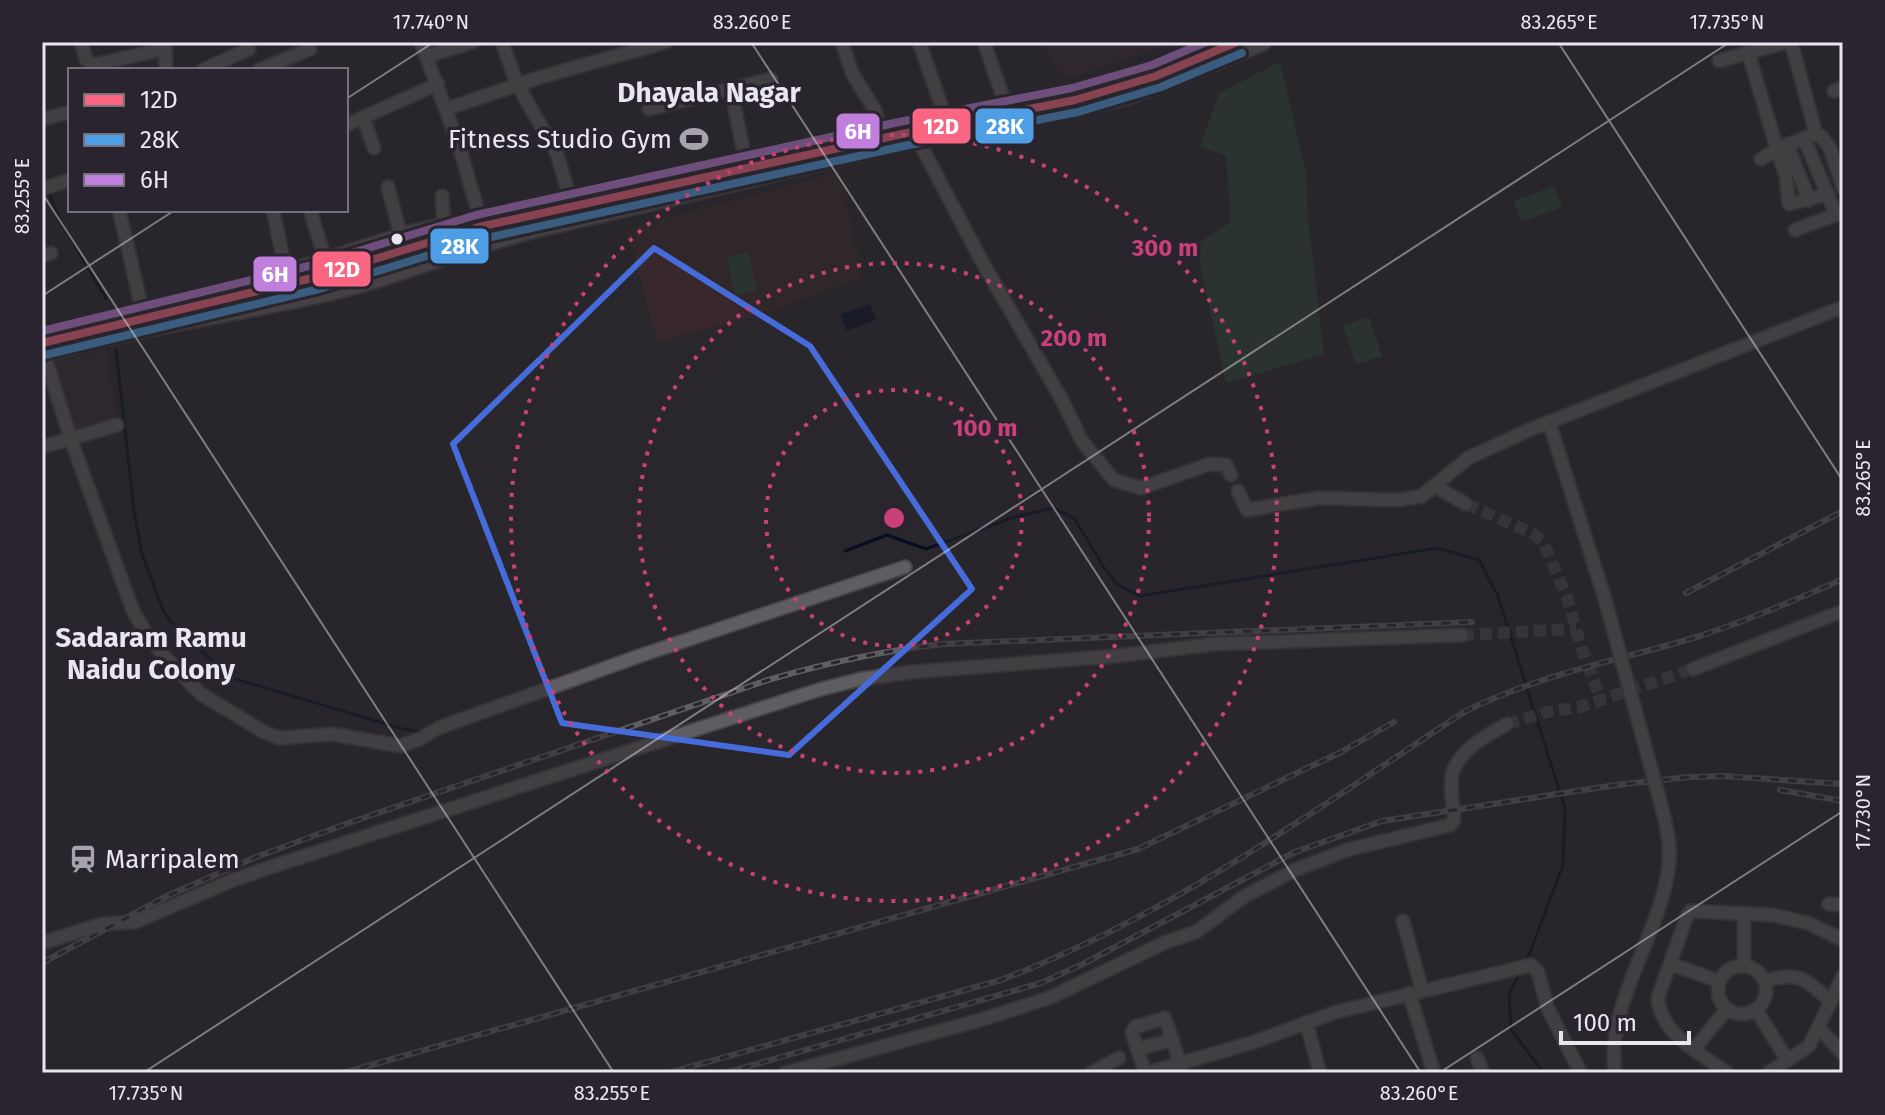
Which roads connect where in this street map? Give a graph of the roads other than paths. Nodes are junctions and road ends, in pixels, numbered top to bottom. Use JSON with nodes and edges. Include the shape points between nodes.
{"nodes":[{"id":1,"x":81,"y":42,"type":"edge"},
{"id":2,"x":421,"y":42,"type":"edge"},
{"id":3,"x":473,"y":42,"type":"edge"},
{"id":4,"x":502,"y":42,"type":"edge"},
{"id":5,"x":666,"y":42,"type":"edge"},
{"id":6,"x":842,"y":42,"type":"edge"},
{"id":7,"x":919,"y":42,"type":"edge"},
{"id":8,"x":984,"y":42,"type":"edge"},
{"id":9,"x":1215,"y":42,"type":"edge"},
{"id":10,"x":1237,"y":42,"type":"edge"},
{"id":11,"x":1263,"y":42,"type":"edge"},
{"id":12,"x":1789,"y":42,"type":"edge"},
{"id":13,"x":164,"y":45,"type":"edge"},
{"id":14,"x":248,"y":46,"type":"edge"},
{"id":15,"x":637,"y":46,"type":"edge"},
{"id":16,"x":310,"y":49,"type":"dead end"},
{"id":17,"x":1748,"y":52,"type":"junction"},
{"id":18,"x":427,"y":56,"type":"junction"},
{"id":19,"x":1719,"y":61,"type":"dead end"},
{"id":20,"x":166,"y":68,"type":"edge"},
{"id":21,"x":207,"y":68,"type":"edge"},
{"id":22,"x":257,"y":68,"type":"edge"},
{"id":23,"x":263,"y":68,"type":"edge"},
{"id":24,"x":771,"y":79,"type":"dead end"},
{"id":25,"x":438,"y":84,"type":"junction"},
{"id":26,"x":517,"y":84,"type":"junction"},
{"id":27,"x":731,"y":89,"type":"junction"},
{"id":28,"x":1006,"y":106,"type":"junction"},
{"id":29,"x":446,"y":109,"type":"junction"},
{"id":30,"x":649,"y":109,"type":"dead end"},
{"id":31,"x":68,"y":112,"type":"edge"},
{"id":32,"x":945,"y":116,"type":"junction"},
{"id":33,"x":363,"y":117,"type":"junction"},
{"id":34,"x":42,"y":119,"type":"edge"},
{"id":35,"x":348,"y":124,"type":"edge"},
{"id":36,"x":880,"y":129,"type":"junction"},
{"id":37,"x":914,"y":131,"type":"junction"},
{"id":38,"x":1810,"y":136,"type":"junction"},
{"id":39,"x":1782,"y":146,"type":"junction"},
{"id":40,"x":374,"y":148,"type":"dead end"},
{"id":41,"x":745,"y":159,"type":"junction"},
{"id":42,"x":1761,"y":159,"type":"dead end"},
{"id":43,"x":68,"y":181,"type":"edge"},
{"id":44,"x":388,"y":187,"type":"dead end"},
{"id":45,"x":1843,"y":188,"type":"edge"},
{"id":46,"x":42,"y":189,"type":"edge"},
{"id":47,"x":1828,"y":194,"type":"junction"},
{"id":48,"x":442,"y":196,"type":"dead end"},
{"id":49,"x":570,"y":198,"type":"junction"},
{"id":50,"x":1809,"y":200,"type":"junction"},
{"id":51,"x":119,"y":212,"type":"edge"},
{"id":52,"x":273,"y":212,"type":"edge"},
{"id":53,"x":311,"y":212,"type":"edge"},
{"id":54,"x":1840,"y":213,"type":"edge"},
{"id":55,"x":480,"y":218,"type":"junction"},
{"id":56,"x":444,"y":226,"type":"junction"},
{"id":57,"x":1795,"y":230,"type":"dead end"},
{"id":58,"x":401,"y":237,"type":"junction"},
{"id":59,"x":326,"y":262,"type":"junction"},
{"id":60,"x":286,"y":273,"type":"junction"},
{"id":61,"x":1843,"y":307,"type":"edge"},
{"id":62,"x":142,"y":309,"type":"junction"},
{"id":63,"x":42,"y":332,"type":"edge"},
{"id":64,"x":43,"y":351,"type":"edge"},
{"id":65,"x":1549,"y":422,"type":"junction"},
{"id":66,"x":117,"y":425,"type":"dead end"},
{"id":67,"x":71,"y":440,"type":"junction"},
{"id":68,"x":42,"y":447,"type":"edge"},
{"id":69,"x":1231,"y":475,"type":"dead end"},
{"id":70,"x":1436,"y":487,"type":"junction"},
{"id":71,"x":1238,"y":491,"type":"dead end"},
{"id":72,"x":1466,"y":504,"type":"tunnel mouth"},
{"id":73,"x":905,"y":567,"type":"dead end"},
{"id":74,"x":1843,"y":611,"type":"edge"},
{"id":75,"x":1462,"y":635,"type":"tunnel mouth"},
{"id":76,"x":1693,"y":669,"type":"tunnel mouth"},
{"id":77,"x":1507,"y":724,"type":"tunnel mouth"},
{"id":78,"x":1829,"y":904,"type":"dead end"},
{"id":79,"x":1843,"y":905,"type":"edge"},
{"id":80,"x":1744,"y":913,"type":"junction"},
{"id":81,"x":1403,"y":921,"type":"dead end"},
{"id":82,"x":1843,"y":940,"type":"edge"},
{"id":83,"x":42,"y":943,"type":"edge"},
{"id":84,"x":1670,"y":964,"type":"junction"},
{"id":85,"x":1744,"y":966,"type":"junction"},
{"id":86,"x":1843,"y":976,"type":"edge"},
{"id":87,"x":1719,"y":981,"type":"junction"},
{"id":88,"x":1764,"y":981,"type":"junction"},
{"id":89,"x":1415,"y":991,"type":"junction"},
{"id":90,"x":1831,"y":1002,"type":"junction"},
{"id":91,"x":1727,"y":1009,"type":"junction"},
{"id":92,"x":1756,"y":1009,"type":"junction"},
{"id":93,"x":1306,"y":1022,"type":"junction"},
{"id":94,"x":1819,"y":1028,"type":"junction"},
{"id":95,"x":1173,"y":1040,"type":"junction"},
{"id":96,"x":1695,"y":1048,"type":"junction"},
{"id":97,"x":1137,"y":1049,"type":"junction"},
{"id":98,"x":1843,"y":1054,"type":"edge"},
{"id":99,"x":1477,"y":1058,"type":"dead end"},
{"id":100,"x":1787,"y":1060,"type":"junction"},
{"id":101,"x":1114,"y":1065,"type":"edge"},
{"id":102,"x":1182,"y":1068,"type":"edge"},
{"id":103,"x":785,"y":1073,"type":"edge"},
{"id":104,"x":1091,"y":1073,"type":"edge"},
{"id":105,"x":1148,"y":1073,"type":"edge"},
{"id":106,"x":1320,"y":1073,"type":"edge"},
{"id":107,"x":1434,"y":1073,"type":"edge"},
{"id":108,"x":1483,"y":1073,"type":"edge"},
{"id":109,"x":1581,"y":1073,"type":"edge"},
{"id":110,"x":1615,"y":1073,"type":"edge"},
{"id":111,"x":1727,"y":1073,"type":"edge"},
{"id":112,"x":1768,"y":1073,"type":"edge"}],
"edges":[{"from":1,"to":13,"type":"street","via":[[93,65]]},
{"from":2,"to":18,"type":"street"},
{"from":3,"to":18,"type":"street"},
{"from":4,"to":26,"type":"street"},
{"from":5,"to":15,"type":"street"},
{"from":6,"to":36,"type":"street"},
{"from":7,"to":32,"type":"street"},
{"from":8,"to":28,"type":"street"},
{"from":9,"to":28,"type":"main road","via":[[1143,72]]},
{"from":10,"to":37,"type":"main road","via":[[1088,97]]},
{"from":11,"to":37,"type":"main road","via":[[1120,98]]},
{"from":12,"to":17,"type":"street"},
{"from":12,"to":38,"type":"street"},
{"from":13,"to":20,"type":"street"},
{"from":14,"to":21,"type":"street"},
{"from":14,"to":22,"type":"street"},
{"from":15,"to":26,"type":"street"},
{"from":16,"to":23,"type":"street"},
{"from":17,"to":19,"type":"street"},
{"from":17,"to":39,"type":"street"},
{"from":18,"to":25,"type":"street"},
{"from":24,"to":27,"type":"street"},
{"from":25,"to":29,"type":"street"},
{"from":25,"to":33,"type":"street"},
{"from":26,"to":29,"type":"street"},
{"from":26,"to":49,"type":"street","via":[[553,145]]},
{"from":27,"to":30,"type":"street"},
{"from":27,"to":41,"type":"street"},
{"from":28,"to":32,"type":"main road"},
{"from":29,"to":55,"type":"street"},
{"from":31,"to":34,"type":"street"},
{"from":32,"to":37,"type":"main road"},
{"from":33,"to":35,"type":"street"},
{"from":33,"to":40,"type":"street"},
{"from":36,"to":37,"type":"main road"},
{"from":36,"to":41,"type":"main road"},
{"from":37,"to":64,"type":"main road","via":[[528,231],[318,295]]},
{"from":37,"to":69,"type":"street","via":[[1082,441],[1114,480],[1141,488],[1210,464],[1226,465]]},
{"from":38,"to":39,"type":"street"},
{"from":38,"to":45,"type":"street","via":[[1827,141]]},
{"from":38,"to":47,"type":"street"},
{"from":39,"to":42,"type":"street"},
{"from":39,"to":50,"type":"street"},
{"from":39,"to":50,"type":"street","via":[[1789,204]]},
{"from":41,"to":49,"type":"main road"},
{"from":43,"to":46,"type":"street"},
{"from":44,"to":58,"type":"street"},
{"from":47,"to":50,"type":"street"},
{"from":47,"to":54,"type":"street"},
{"from":48,"to":56,"type":"street"},
{"from":49,"to":55,"type":"main road"},
{"from":51,"to":62,"type":"street"},
{"from":52,"to":60,"type":"street"},
{"from":53,"to":59,"type":"street"},
{"from":54,"to":57,"type":"street"},
{"from":55,"to":56,"type":"main road"},
{"from":56,"to":58,"type":"main road"},
{"from":58,"to":59,"type":"main road"},
{"from":59,"to":60,"type":"main road"},
{"from":60,"to":62,"type":"main road"},
{"from":61,"to":65,"type":"street"},
{"from":62,"to":63,"type":"main road"},
{"from":64,"to":67,"type":"street"},
{"from":65,"to":70,"type":"street","via":[[1468,458]]},
{"from":65,"to":110,"type":"street","bridge":true,"via":[[1604,596],[1669,836],[1662,897],[1621,1013]]},
{"from":66,"to":67,"type":"street"},
{"from":67,"to":68,"type":"street"},
{"from":67,"to":73,"type":"street","via":[[133,611],[146,633],[201,694],[280,738],[332,734],[400,746],[642,655]]},
{"from":70,"to":71,"type":"street","via":[[1398,500],[1319,498],[1247,510]]},
{"from":70,"to":72,"type":"street"},
{"from":74,"to":76,"type":"street"},
{"from":75,"to":83,"type":"street","via":[[1215,644],[861,679],[280,864],[135,922],[102,924]]},
{"from":77,"to":103,"type":"street","via":[[1469,749],[1455,767],[1450,825],[1347,850],[1295,870],[1245,896],[1196,932],[1049,998]]},
{"from":78,"to":79,"type":"street"},
{"from":80,"to":82,"type":"street","via":[[1808,923]]},
{"from":80,"to":84,"type":"street","via":[[1691,911]]},
{"from":80,"to":85,"type":"street"},
{"from":81,"to":89,"type":"street"},
{"from":84,"to":87,"type":"street"},
{"from":84,"to":96,"type":"street","via":[[1658,997],[1660,1013],[1668,1028]]},
{"from":85,"to":87,"type":"street","via":[[1729,969]]},
{"from":85,"to":88,"type":"street"},
{"from":86,"to":90,"type":"street"},
{"from":87,"to":91,"type":"street","via":[[1718,996]]},
{"from":88,"to":90,"type":"street","via":[[1800,977]]},
{"from":88,"to":92,"type":"street","via":[[1765,995]]},
{"from":89,"to":93,"type":"street"},
{"from":89,"to":107,"type":"street"},
{"from":89,"to":109,"type":"street","via":[[1531,965]]},
{"from":90,"to":94,"type":"street"},
{"from":91,"to":92,"type":"street","via":[[1745,1014]]},
{"from":91,"to":96,"type":"street"},
{"from":92,"to":100,"type":"street"},
{"from":93,"to":102,"type":"street"},
{"from":93,"to":106,"type":"street"},
{"from":94,"to":98,"type":"street"},
{"from":94,"to":100,"type":"street","via":[[1809,1046]]},
{"from":95,"to":97,"type":"street"},
{"from":95,"to":97,"type":"street","via":[[1162,1018],[1135,1027]]},
{"from":95,"to":102,"type":"street"},
{"from":96,"to":111,"type":"street"},
{"from":97,"to":105,"type":"street"},
{"from":99,"to":108,"type":"street"},
{"from":100,"to":112,"type":"street"},
{"from":101,"to":104,"type":"street"},
{"from":102,"to":105,"type":"street"}]}
